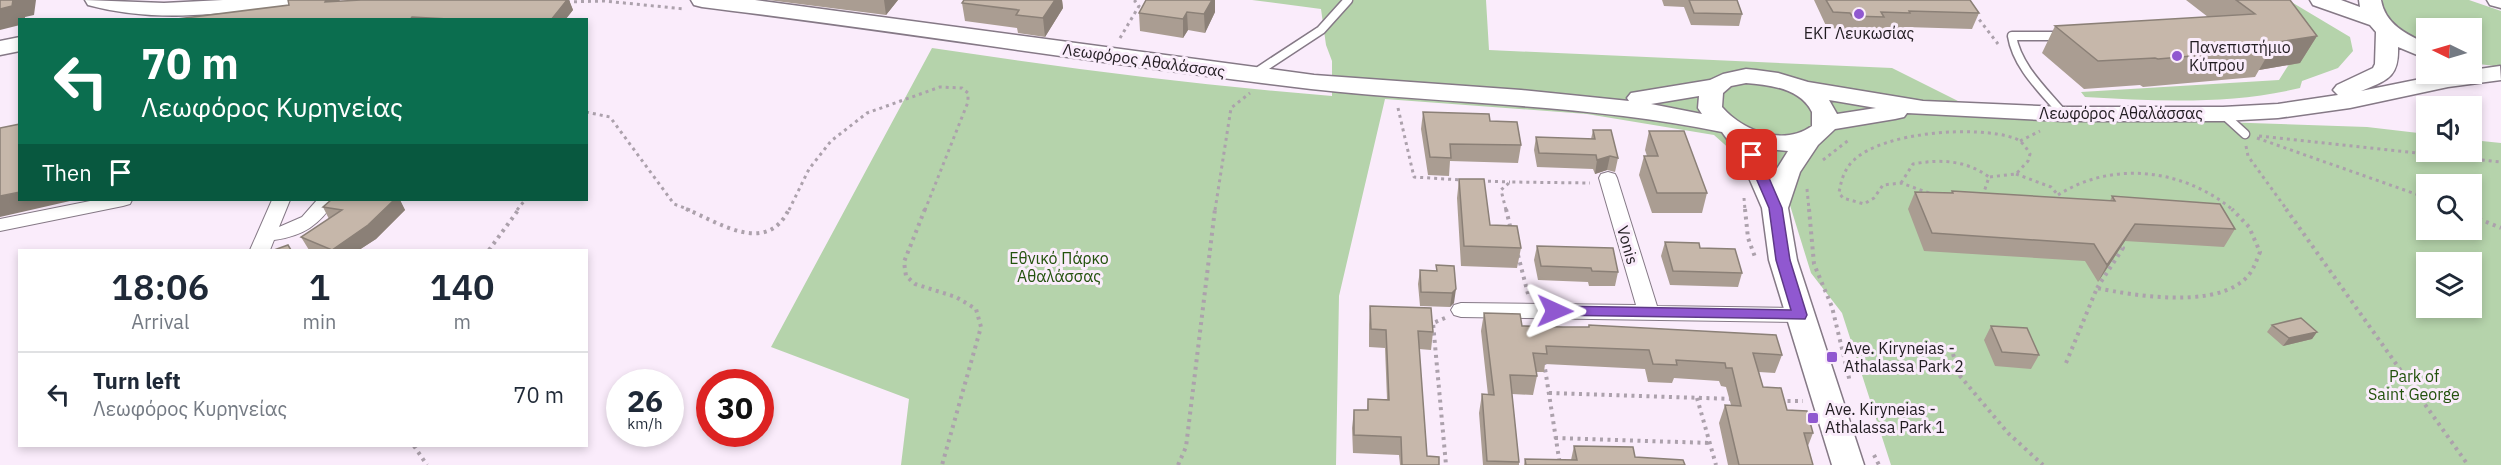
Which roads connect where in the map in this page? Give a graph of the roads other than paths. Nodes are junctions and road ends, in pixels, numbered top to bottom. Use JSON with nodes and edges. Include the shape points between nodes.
{"nodes":[{"id":1,"x":282,"y":0,"type":"edge"},
{"id":2,"x":702,"y":0,"type":"edge"},
{"id":3,"x":1348,"y":0,"type":"edge"},
{"id":4,"x":2321,"y":0,"type":"edge"},
{"id":5,"x":96,"y":7,"type":"edge"},
{"id":6,"x":2378,"y":17,"type":"edge"},
{"id":7,"x":2075,"y":36,"type":"edge"},
{"id":8,"x":18,"y":44,"type":"edge"},
{"id":9,"x":2416,"y":44,"type":"edge"},
{"id":10,"x":0,"y":48,"type":"edge"},
{"id":11,"x":2482,"y":69,"type":"edge"},
{"id":12,"x":2501,"y":73,"type":"edge"},
{"id":13,"x":1252,"y":84,"type":"junction"},
{"id":14,"x":1715,"y":86,"type":"junction"},
{"id":15,"x":1799,"y":87,"type":"junction"},
{"id":16,"x":1588,"y":101,"type":"junction"},
{"id":17,"x":2318,"y":105,"type":"junction"},
{"id":18,"x":1923,"y":108,"type":"junction"},
{"id":19,"x":2062,"y":114,"type":"junction"},
{"id":20,"x":2223,"y":114,"type":"junction"},
{"id":21,"x":1730,"y":128,"type":"junction"},
{"id":22,"x":1818,"y":131,"type":"junction"},
{"id":23,"x":2245,"y":134,"type":"road end"},
{"id":24,"x":1609,"y":180,"type":"road end"},
{"id":25,"x":118,"y":201,"type":"edge"},
{"id":26,"x":281,"y":201,"type":"edge"},
{"id":27,"x":325,"y":201,"type":"edge"},
{"id":28,"x":1775,"y":208,"type":"junction"},
{"id":29,"x":0,"y":225,"type":"edge"},
{"id":30,"x":264,"y":243,"type":"edge"},
{"id":31,"x":1461,"y":310,"type":"road end"},
{"id":32,"x":1649,"y":313,"type":"junction"},
{"id":33,"x":1800,"y":315,"type":"junction"},
{"id":34,"x":1859,"y":455,"type":"edge"}],
"edges":[{"from":1,"to":5,"type":"main road","via":[[158,9]]},
{"from":2,"to":13,"type":"main road","name":"Λεωφόρος Αθαλάσσας","via":[[1108,56]]},
{"from":3,"to":13,"type":"lane","via":[[1321,30],[1260,70]]},
{"from":4,"to":6,"type":"main road"},
{"from":6,"to":9,"type":"main road"},
{"from":6,"to":17,"type":"main road","name":"Λεωφόρος Αθαλάσσας","via":[[2386,64],[2382,74]]},
{"from":7,"to":19,"type":"lane","via":[[2012,36],[2023,64]]},
{"from":8,"to":10,"type":"main road"},
{"from":11,"to":12,"type":"main road"},
{"from":12,"to":17,"type":"main road","name":"Λεωφόρος Αθαλάσσας"},
{"from":13,"to":16,"type":"main road","name":"Λεωφόρος Αθαλάσσας","via":[[1317,82]]},
{"from":14,"to":15,"type":"main road","name":"Λεωφόρος Αθαλάσσας","via":[[1753,76]]},
{"from":14,"to":16,"type":"main road","name":"Λεωφόρος Αθαλάσσας","via":[[1666,96]]},
{"from":14,"to":21,"type":"main road","via":[[1709,96],[1710,108]]},
{"from":15,"to":18,"type":"main road","name":"Λεωφόρος Αθαλάσσας"},
{"from":15,"to":22,"type":"main road","via":[[1821,104],[1826,114]]},
{"from":16,"to":21,"type":"main road","name":"Λεωφόρος Αθαλάσσας","via":[[1679,115]]},
{"from":17,"to":20,"type":"main road","name":"Λεωφόρος Αθαλάσσας"},
{"from":18,"to":19,"type":"main road","name":"Λεωφόρος Αθαλάσσας"},
{"from":18,"to":22,"type":"main road","name":"Λεωφόρος Αθαλάσσας"},
{"from":19,"to":20,"type":"main road","name":"Λεωφόρος Αθαλάσσας"},
{"from":20,"to":23,"type":"lane"},
{"from":21,"to":22,"type":"main road","name":"Λεωφόρος Αθαλάσσας","via":[[1756,139],[1782,143]]},
{"from":21,"to":28,"type":"main road","via":[[1752,155]]},
{"from":22,"to":28,"type":"main road","via":[[1787,172]]},
{"from":24,"to":32,"type":"street","name":"Vonis"},
{"from":25,"to":29,"type":"street"},
{"from":26,"to":30,"type":"street"},
{"from":27,"to":30,"type":"street","via":[[318,215],[302,227]]},
{"from":28,"to":33,"type":"main road","via":[[1783,260]]},
{"from":31,"to":32,"type":"street"},
{"from":32,"to":33,"type":"street"},
{"from":33,"to":34,"type":"main road","via":[[1840,395]]}]}
